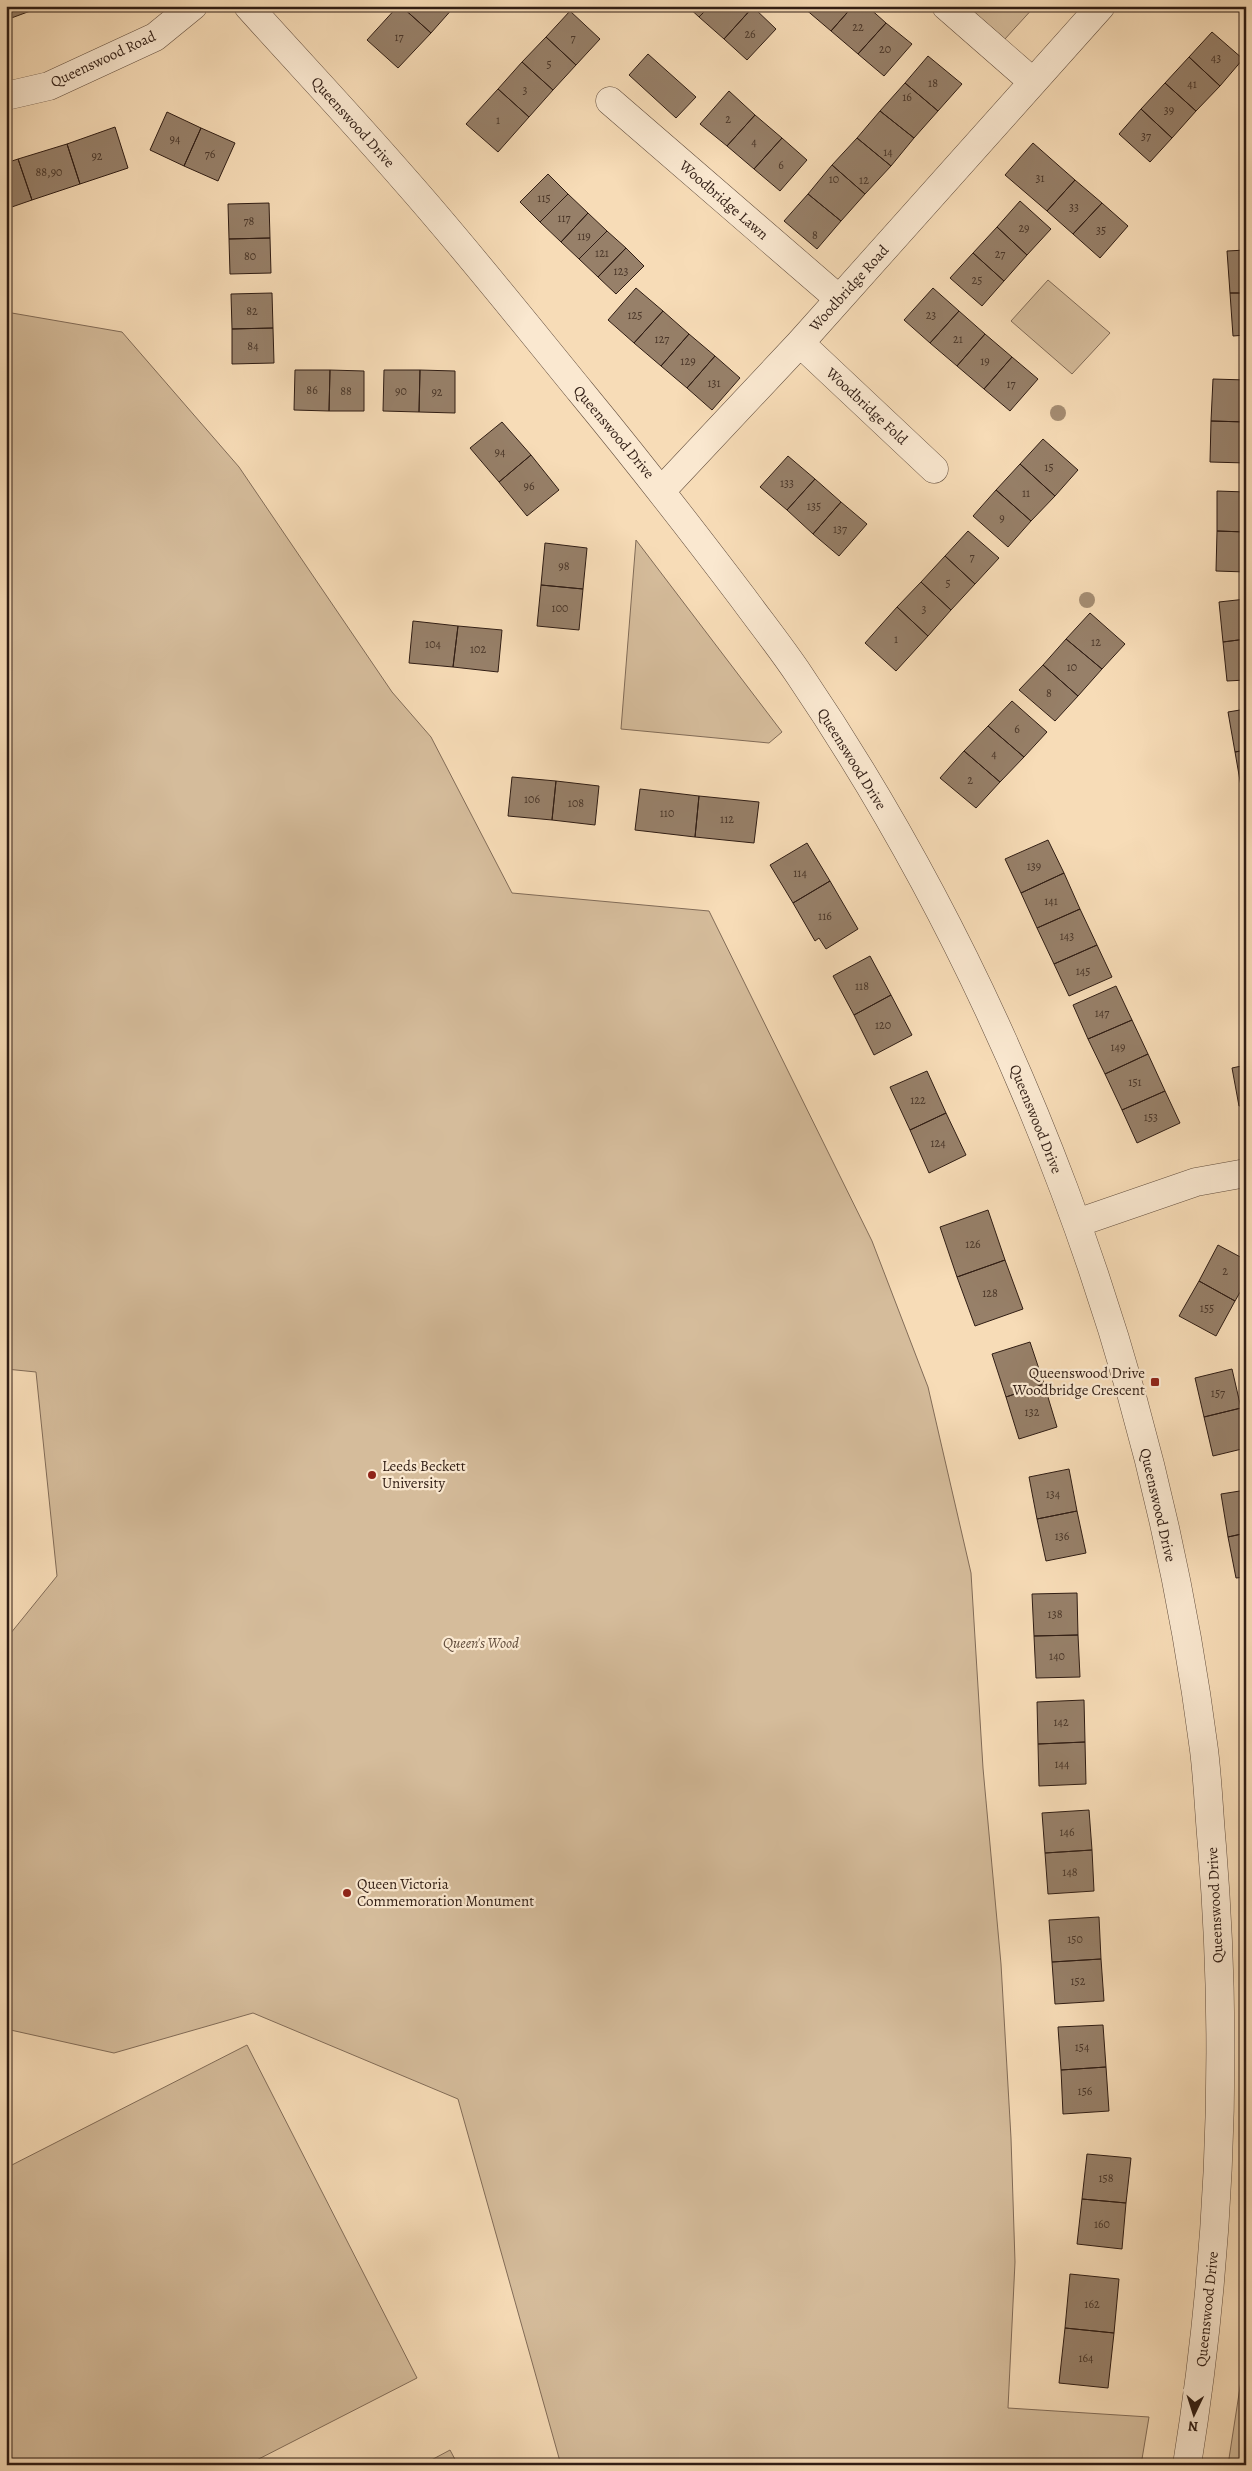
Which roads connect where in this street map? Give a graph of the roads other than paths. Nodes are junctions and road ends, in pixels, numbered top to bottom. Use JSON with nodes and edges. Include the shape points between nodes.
{"nodes":[{"id":1,"x":193,"y":6,"type":"edge"},
{"id":2,"x":248,"y":6,"type":"edge"},
{"id":3,"x":946,"y":6,"type":"edge"},
{"id":4,"x":1101,"y":6,"type":"edge"},
{"id":5,"x":1033,"y":82,"type":"junction"},
{"id":6,"x":6,"y":96,"type":"edge"},
{"id":7,"x":610,"y":101,"type":"dead end"},
{"id":8,"x":839,"y":299,"type":"junction"},
{"id":9,"x":800,"y":343,"type":"junction"},
{"id":10,"x":934,"y":469,"type":"dead end"},
{"id":11,"x":662,"y":490,"type":"junction"},
{"id":12,"x":1246,"y":1173,"type":"edge"},
{"id":13,"x":1077,"y":1223,"type":"junction"},
{"id":14,"x":1186,"y":2465,"type":"edge"}],
"edges":[{"from":1,"to":6,"type":"street","name":"Queenswood Road","via":[[155,37],[49,86]]},
{"from":2,"to":11,"type":"street","name":"Queenswood Drive","via":[[407,181]]},
{"from":3,"to":5,"type":"street"},
{"from":4,"to":5,"type":"street","name":"Woodbridge Road"},
{"from":5,"to":8,"type":"street","name":"Woodbridge Road"},
{"from":7,"to":8,"type":"street","name":"Woodbridge Lawn"},
{"from":8,"to":9,"type":"street","name":"Woodbridge Road"},
{"from":9,"to":10,"type":"street","name":"Woodbridge Fold"},
{"from":9,"to":11,"type":"street","name":"Woodbridge Road"},
{"from":11,"to":13,"type":"street","name":"Queenswood Drive","via":[[798,673],[915,862],[991,1012],[1046,1140]]},
{"from":12,"to":13,"type":"street","via":[[1196,1182]]},
{"from":13,"to":14,"type":"street","name":"Queenswood Drive","via":[[1152,1470],[1181,1603],[1204,1753],[1216,1893],[1221,2070],[1218,2188],[1210,2280]]}]}
